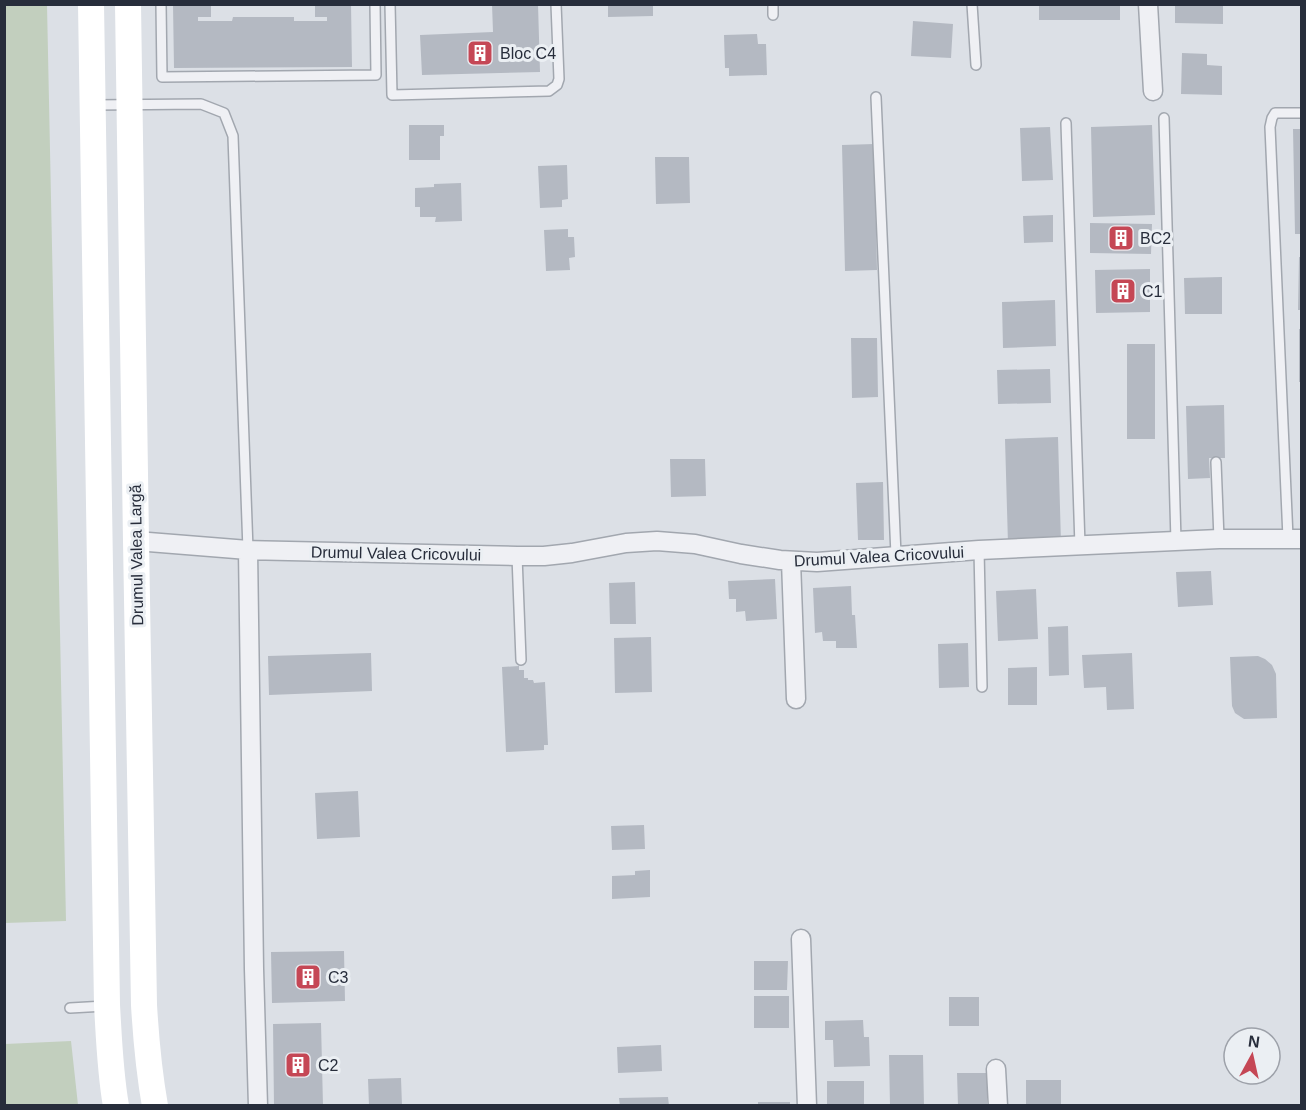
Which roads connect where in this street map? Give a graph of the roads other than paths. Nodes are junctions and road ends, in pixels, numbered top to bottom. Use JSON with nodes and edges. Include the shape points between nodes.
{"nodes":[{"id":1,"x":91,"y":4,"type":"edge"},
{"id":2,"x":128,"y":4,"type":"edge"},
{"id":3,"x":161,"y":4,"type":"edge"},
{"id":4,"x":375,"y":4,"type":"edge"},
{"id":5,"x":390,"y":4,"type":"edge"},
{"id":6,"x":556,"y":4,"type":"edge"},
{"id":7,"x":773,"y":4,"type":"edge"},
{"id":8,"x":972,"y":4,"type":"edge"},
{"id":9,"x":1148,"y":4,"type":"edge"},
{"id":10,"x":773,"y":15,"type":"dead end"},
{"id":11,"x":976,"y":65,"type":"dead end"},
{"id":12,"x":1153,"y":91,"type":"dead end"},
{"id":13,"x":876,"y":97,"type":"dead end"},
{"id":14,"x":130,"y":104,"type":"junction"},
{"id":15,"x":93,"y":105,"type":"junction"},
{"id":16,"x":1302,"y":113,"type":"edge"},
{"id":17,"x":1164,"y":118,"type":"dead end"},
{"id":18,"x":1066,"y":123,"type":"dead end"},
{"id":19,"x":1216,"y":462,"type":"dead end"},
{"id":20,"x":1295,"y":538,"type":"edge"},
{"id":21,"x":1219,"y":539,"type":"junction"},
{"id":22,"x":136,"y":541,"type":"junction"},
{"id":23,"x":1176,"y":541,"type":"junction"},
{"id":24,"x":1080,"y":546,"type":"junction"},
{"id":25,"x":248,"y":550,"type":"junction"},
{"id":26,"x":979,"y":550,"type":"junction"},
{"id":27,"x":896,"y":555,"type":"junction"},
{"id":28,"x":517,"y":556,"type":"junction"},
{"id":29,"x":791,"y":561,"type":"junction"},
{"id":30,"x":521,"y":660,"type":"dead end"},
{"id":31,"x":982,"y":687,"type":"dead end"},
{"id":32,"x":796,"y":699,"type":"dead end"},
{"id":33,"x":801,"y":939,"type":"dead end"},
{"id":34,"x":107,"y":1005,"type":"junction"},
{"id":35,"x":70,"y":1008,"type":"dead end"},
{"id":36,"x":996,"y":1069,"type":"dead end"},
{"id":37,"x":116,"y":1106,"type":"edge"},
{"id":38,"x":155,"y":1106,"type":"edge"},
{"id":39,"x":258,"y":1106,"type":"edge"},
{"id":40,"x":807,"y":1106,"type":"edge"},
{"id":41,"x":998,"y":1106,"type":"edge"}],
"edges":[{"from":1,"to":15,"type":"main road"},
{"from":2,"to":14,"type":"main road","name":"Drumul Valea Largă"},
{"from":3,"to":4,"type":"lane","via":[[162,77],[376,75]]},
{"from":5,"to":6,"type":"lane","via":[[392,95],[549,92],[559,79]]},
{"from":7,"to":10,"type":"lane"},
{"from":8,"to":11,"type":"lane"},
{"from":9,"to":12,"type":"street"},
{"from":13,"to":27,"type":"lane"},
{"from":14,"to":15,"type":"lane"},
{"from":14,"to":22,"type":"main road","name":"Drumul Valea Largă"},
{"from":14,"to":25,"type":"lane","via":[[201,104],[224,113],[233,136]]},
{"from":15,"to":34,"type":"main road"},
{"from":16,"to":20,"type":"lane","via":[[1275,113],[1270,127]]},
{"from":17,"to":23,"type":"lane"},
{"from":18,"to":24,"type":"lane"},
{"from":19,"to":21,"type":"lane"},
{"from":20,"to":21,"type":"street","name":"Drumul Valea Cricovului"},
{"from":21,"to":23,"type":"street","name":"Drumul Valea Cricovului"},
{"from":22,"to":25,"type":"street","name":"Drumul Valea Cricovului"},
{"from":22,"to":38,"type":"main road","name":"Drumul Valea Largă","via":[[144,1005]]},
{"from":23,"to":24,"type":"street","name":"Drumul Valea Cricovului"},
{"from":24,"to":26,"type":"street","name":"Drumul Valea Cricovului"},
{"from":25,"to":28,"type":"street","name":"Drumul Valea Cricovului"},
{"from":25,"to":39,"type":"street"},
{"from":26,"to":27,"type":"street","name":"Drumul Valea Cricovului"},
{"from":26,"to":31,"type":"lane"},
{"from":27,"to":29,"type":"street","name":"Drumul Valea Cricovului"},
{"from":28,"to":29,"type":"street","name":"Drumul Valea Cricovului","via":[[657,541]]},
{"from":28,"to":30,"type":"lane"},
{"from":29,"to":32,"type":"street"},
{"from":33,"to":40,"type":"street"},
{"from":34,"to":35,"type":"lane"},
{"from":34,"to":37,"type":"main road"},
{"from":36,"to":41,"type":"street"}]}
